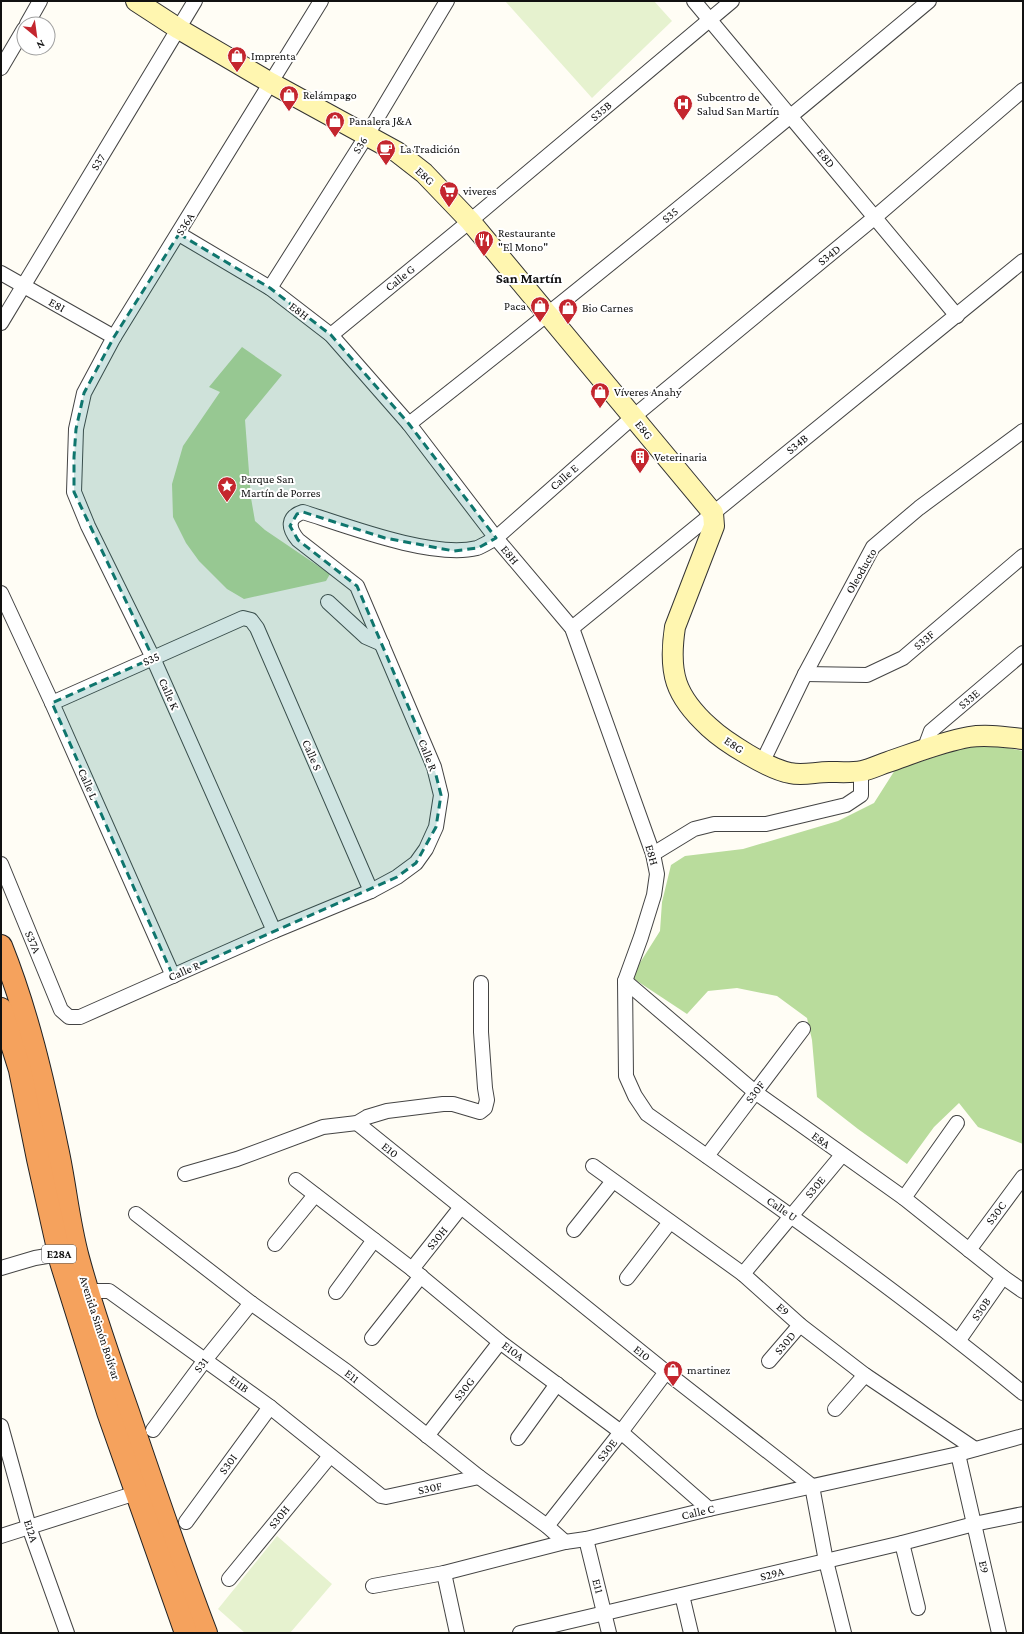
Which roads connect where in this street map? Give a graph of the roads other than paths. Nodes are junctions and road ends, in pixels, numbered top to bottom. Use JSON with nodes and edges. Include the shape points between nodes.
{"nodes":[{"id":1,"x":40,"y":1,"type":"edge"},
{"id":2,"x":136,"y":1,"type":"edge"},
{"id":3,"x":195,"y":1,"type":"edge"},
{"id":4,"x":321,"y":1,"type":"edge"},
{"id":5,"x":447,"y":1,"type":"edge"},
{"id":6,"x":694,"y":1,"type":"edge"},
{"id":7,"x":732,"y":1,"type":"edge"},
{"id":8,"x":929,"y":1,"type":"edge"},
{"id":9,"x":32,"y":16,"type":"edge"},
{"id":10,"x":710,"y":20,"type":"junction"},
{"id":11,"x":179,"y":28,"type":"junction"},
{"id":12,"x":16,"y":43,"type":"edge"},
{"id":13,"x":1,"y":68,"type":"edge"},
{"id":14,"x":271,"y":83,"type":"junction"},
{"id":15,"x":1023,"y":90,"type":"edge"},
{"id":16,"x":791,"y":116,"type":"junction"},
{"id":17,"x":367,"y":135,"type":"junction"},
{"id":18,"x":874,"y":218,"type":"junction"},
{"id":19,"x":470,"y":221,"type":"junction"},
{"id":20,"x":179,"y":234,"type":"junction"},
{"id":21,"x":1023,"y":261,"type":"edge"},
{"id":22,"x":1,"y":273,"type":"edge"},
{"id":23,"x":23,"y":286,"type":"junction"},
{"id":24,"x":270,"y":288,"type":"junction"},
{"id":25,"x":548,"y":315,"type":"junction"},
{"id":26,"x":957,"y":316,"type":"junction"},
{"id":27,"x":1,"y":323,"type":"edge"},
{"id":28,"x":330,"y":335,"type":"junction"},
{"id":29,"x":114,"y":337,"type":"junction"},
{"id":30,"x":633,"y":417,"type":"junction"},
{"id":31,"x":409,"y":424,"type":"junction"},
{"id":32,"x":1023,"y":431,"type":"edge"},
{"id":33,"x":74,"y":457,"type":"joint"},
{"id":34,"x":713,"y":513,"type":"junction"},
{"id":35,"x":496,"y":538,"type":"junction"},
{"id":36,"x":1023,"y":556,"type":"edge"},
{"id":37,"x":1,"y":593,"type":"edge"},
{"id":38,"x":328,"y":602,"type":"dead end"},
{"id":39,"x":251,"y":620,"type":"joint"},
{"id":40,"x":572,"y":628,"type":"junction"},
{"id":41,"x":382,"y":644,"type":"junction"},
{"id":42,"x":1023,"y":653,"type":"edge"},
{"id":43,"x":153,"y":658,"type":"junction"},
{"id":44,"x":805,"y":674,"type":"junction"},
{"id":45,"x":52,"y":703,"type":"junction"},
{"id":46,"x":1023,"y":738,"type":"edge"},
{"id":47,"x":924,"y":750,"type":"junction"},
{"id":48,"x":762,"y":763,"type":"junction"},
{"id":49,"x":862,"y":771,"type":"junction"},
{"id":50,"x":653,"y":854,"type":"junction"},
{"id":51,"x":1,"y":864,"type":"edge"},
{"id":52,"x":371,"y":891,"type":"junction"},
{"id":53,"x":274,"y":931,"type":"junction"},
{"id":54,"x":1,"y":946,"type":"edge"},
{"id":55,"x":173,"y":976,"type":"junction"},
{"id":56,"x":625,"y":981,"type":"junction"},
{"id":57,"x":481,"y":983,"type":"dead end"},
{"id":58,"x":1,"y":1008,"type":"edge"},
{"id":59,"x":69,"y":1017,"type":"joint"},
{"id":60,"x":803,"y":1029,"type":"dead end"},
{"id":61,"x":755,"y":1092,"type":"junction"},
{"id":62,"x":357,"y":1123,"type":"junction"},
{"id":63,"x":957,"y":1123,"type":"dead end"},
{"id":64,"x":842,"y":1155,"type":"junction"},
{"id":65,"x":707,"y":1156,"type":"junction"},
{"id":66,"x":593,"y":1166,"type":"dead end"},
{"id":67,"x":185,"y":1174,"type":"dead end"},
{"id":68,"x":1023,"y":1177,"type":"edge"},
{"id":69,"x":296,"y":1180,"type":"dead end"},
{"id":70,"x":613,"y":1181,"type":"junction"},
{"id":71,"x":315,"y":1196,"type":"junction"},
{"id":72,"x":904,"y":1198,"type":"junction"},
{"id":73,"x":462,"y":1207,"type":"junction"},
{"id":74,"x":136,"y":1214,"type":"dead end"},
{"id":75,"x":791,"y":1215,"type":"junction"},
{"id":76,"x":670,"y":1222,"type":"junction"},
{"id":77,"x":574,"y":1230,"type":"dead end"},
{"id":78,"x":374,"y":1240,"type":"junction"},
{"id":79,"x":275,"y":1244,"type":"dead end"},
{"id":80,"x":969,"y":1250,"type":"junction"},
{"id":81,"x":59,"y":1254,"type":"junction"},
{"id":82,"x":1,"y":1268,"type":"edge"},
{"id":83,"x":417,"y":1272,"type":"junction"},
{"id":84,"x":743,"y":1274,"type":"junction"},
{"id":85,"x":1003,"y":1277,"type":"junction"},
{"id":86,"x":627,"y":1278,"type":"dead end"},
{"id":87,"x":88,"y":1291,"type":"junction"},
{"id":88,"x":336,"y":1292,"type":"dead end"},
{"id":89,"x":1023,"y":1292,"type":"edge"},
{"id":90,"x":251,"y":1303,"type":"junction"},
{"id":91,"x":800,"y":1325,"type":"junction"},
{"id":92,"x":372,"y":1338,"type":"dead end"},
{"id":93,"x":959,"y":1340,"type":"junction"},
{"id":94,"x":500,"y":1342,"type":"junction"},
{"id":95,"x":204,"y":1360,"type":"junction"},
{"id":96,"x":769,"y":1362,"type":"dead end"},
{"id":97,"x":666,"y":1372,"type":"junction"},
{"id":98,"x":865,"y":1375,"type":"junction"},
{"id":99,"x":557,"y":1384,"type":"junction"},
{"id":100,"x":1023,"y":1393,"type":"edge"},
{"id":101,"x":270,"y":1407,"type":"junction"},
{"id":102,"x":835,"y":1409,"type":"dead end"},
{"id":103,"x":1,"y":1426,"type":"edge"},
{"id":104,"x":153,"y":1430,"type":"dead end"},
{"id":105,"x":622,"y":1432,"type":"junction"},
{"id":106,"x":427,"y":1436,"type":"junction"},
{"id":107,"x":1023,"y":1436,"type":"edge"},
{"id":108,"x":518,"y":1438,"type":"dead end"},
{"id":109,"x":975,"y":1449,"type":"junction"},
{"id":110,"x":958,"y":1454,"type":"junction"},
{"id":111,"x":330,"y":1456,"type":"junction"},
{"id":112,"x":479,"y":1477,"type":"junction"},
{"id":113,"x":812,"y":1486,"type":"junction"},
{"id":114,"x":136,"y":1493,"type":"junction"},
{"id":115,"x":381,"y":1496,"type":"joint"},
{"id":116,"x":709,"y":1509,"type":"junction"},
{"id":117,"x":1023,"y":1514,"type":"edge"},
{"id":118,"x":186,"y":1522,"type":"dead end"},
{"id":119,"x":974,"y":1524,"type":"junction"},
{"id":120,"x":547,"y":1526,"type":"junction"},
{"id":121,"x":29,"y":1527,"type":"junction"},
{"id":122,"x":1,"y":1536,"type":"edge"},
{"id":123,"x":586,"y":1539,"type":"junction"},
{"id":124,"x":565,"y":1542,"type":"junction"},
{"id":125,"x":902,"y":1543,"type":"junction"},
{"id":126,"x":826,"y":1561,"type":"junction"},
{"id":127,"x":444,"y":1573,"type":"junction"},
{"id":128,"x":229,"y":1579,"type":"dead end"},
{"id":129,"x":372,"y":1586,"type":"dead end"},
{"id":130,"x":682,"y":1596,"type":"junction"},
{"id":131,"x":918,"y":1608,"type":"dead end"},
{"id":132,"x":605,"y":1614,"type":"junction"},
{"id":133,"x":526,"y":1632,"type":"edge"},
{"id":134,"x":67,"y":1633,"type":"edge"},
{"id":135,"x":186,"y":1633,"type":"edge"},
{"id":136,"x":206,"y":1633,"type":"edge"},
{"id":137,"x":457,"y":1633,"type":"edge"},
{"id":138,"x":609,"y":1633,"type":"edge"},
{"id":139,"x":691,"y":1633,"type":"edge"},
{"id":140,"x":844,"y":1633,"type":"edge"},
{"id":141,"x":998,"y":1633,"type":"edge"}],
"edges":[{"from":1,"to":9,"type":"street"},
{"from":2,"to":11,"type":"street","name":"E8G"},
{"from":3,"to":11,"type":"street","name":"S37"},
{"from":4,"to":14,"type":"street","name":"S36A"},
{"from":5,"to":17,"type":"street","name":"S36"},
{"from":6,"to":10,"type":"street","name":"E8D"},
{"from":7,"to":10,"type":"street","name":"S35B"},
{"from":8,"to":16,"type":"street","name":"S35"},
{"from":10,"to":16,"type":"street","name":"E8D"},
{"from":10,"to":19,"type":"street","name":"S35B"},
{"from":11,"to":14,"type":"street","name":"E8G"},
{"from":11,"to":23,"type":"street","name":"S37"},
{"from":12,"to":13,"type":"street"},
{"from":14,"to":17,"type":"street","name":"E8G"},
{"from":14,"to":20,"type":"street","name":"S36A"},
{"from":15,"to":18,"type":"street","name":"S34D"},
{"from":16,"to":18,"type":"street","name":"E8D"},
{"from":16,"to":25,"type":"street","name":"S35"},
{"from":17,"to":19,"type":"street","name":"E8G","via":[[397,152],[424,173]]},
{"from":17,"to":24,"type":"street","name":"S36"},
{"from":18,"to":26,"type":"street","name":"E8D"},
{"from":18,"to":30,"type":"street","name":"S34D"},
{"from":19,"to":25,"type":"street","name":"E8G"},
{"from":19,"to":28,"type":"street","name":"Calle G"},
{"from":20,"to":24,"type":"street","name":"E8H"},
{"from":20,"to":29,"type":"street","name":"S36A"},
{"from":21,"to":26,"type":"street","name":"S34B"},
{"from":22,"to":23,"type":"street","name":"E8I"},
{"from":23,"to":27,"type":"street","name":"S37"},
{"from":23,"to":29,"type":"street","name":"E8I"},
{"from":24,"to":28,"type":"street","name":"E8H"},
{"from":25,"to":30,"type":"street","name":"E8G"},
{"from":25,"to":31,"type":"street","name":"S35"},
{"from":26,"to":34,"type":"street","name":"S34B"},
{"from":28,"to":31,"type":"street","name":"E8H"},
{"from":29,"to":33,"type":"street","name":"S36A","via":[[84,393],[76,429]]},
{"from":30,"to":34,"type":"street","name":"E8G"},
{"from":30,"to":35,"type":"street","name":"Calle E"},
{"from":31,"to":35,"type":"street","name":"E8H"},
{"from":32,"to":44,"type":"street","name":"Oleoducto","via":[[919,508],[873,547]]},
{"from":33,"to":43,"type":"street","name":"Calle K","via":[[74,492]]},
{"from":34,"to":40,"type":"street","name":"S34B"},
{"from":34,"to":48,"type":"street","name":"E8G","via":[[714,526],[674,627],[672,660],[675,680],[683,699],[697,716],[712,730]]},
{"from":35,"to":40,"type":"street","name":"E8H"},
{"from":35,"to":41,"type":"street","name":"Calle R","via":[[478,548],[454,551],[385,538],[303,512],[297,514],[290,526],[292,533],[357,586]]},
{"from":36,"to":44,"type":"street","name":"S33F","via":[[903,658],[867,675]]},
{"from":37,"to":45,"type":"street","name":"Calle L"},
{"from":38,"to":41,"type":"street","via":[[366,637]]},
{"from":39,"to":43,"type":"street","name":"S35","via":[[243,618]]},
{"from":39,"to":52,"type":"street","name":"Calle S","via":[[257,628]]},
{"from":40,"to":50,"type":"street","name":"E8H"},
{"from":41,"to":52,"type":"street","name":"Calle R","via":[[434,767],[441,795],[436,827],[416,863]]},
{"from":42,"to":47,"type":"street","name":"S33E","via":[[931,731]]},
{"from":43,"to":45,"type":"street","name":"S35"},
{"from":43,"to":53,"type":"street","name":"Calle K"},
{"from":44,"to":48,"type":"street","name":"Oleoducto"},
{"from":45,"to":55,"type":"street","name":"Calle L"},
{"from":46,"to":47,"type":"street","name":"E8G","via":[[969,737]]},
{"from":47,"to":49,"type":"street","name":"E8G"},
{"from":48,"to":49,"type":"street","name":"E8G","via":[[789,773]]},
{"from":49,"to":50,"type":"street","via":[[861,795],[846,805],[766,824],[714,824],[694,829]]},
{"from":50,"to":56,"type":"street","name":"E8H","via":[[657,874],[654,895]]},
{"from":51,"to":59,"type":"street","name":"S37A","via":[[61,1010]]},
{"from":52,"to":53,"type":"street","name":"Calle R"},
{"from":53,"to":55,"type":"street","name":"Calle R"},
{"from":54,"to":87,"type":"highway","name":"Avenida Simón Bolívar","via":[[15,981],[43,1083],[58,1150],[66,1202]]},
{"from":55,"to":59,"type":"street","name":"Calle R","via":[[80,1017]]},
{"from":56,"to":61,"type":"street","name":"E8A"},
{"from":56,"to":65,"type":"street","name":"Calle U","via":[[626,1076],[635,1096],[647,1114]]},
{"from":57,"to":62,"type":"street","via":[[481,1032],[487,1100],[485,1108],[480,1112],[453,1104],[443,1104],[387,1111],[367,1116]]},
{"from":58,"to":81,"type":"highway","name":"Avenida Simón Bolívar","number":"E28A","via":[[20,1070]]},
{"from":60,"to":61,"type":"street","name":"S30F"},
{"from":61,"to":64,"type":"street","name":"E8A"},
{"from":61,"to":65,"type":"street","name":"S30F"},
{"from":62,"to":67,"type":"street","via":[[323,1127],[237,1159]]},
{"from":62,"to":73,"type":"street","name":"E10"},
{"from":63,"to":72,"type":"street"},
{"from":64,"to":72,"type":"street","name":"E8A"},
{"from":64,"to":75,"type":"street","name":"S30E"},
{"from":65,"to":75,"type":"street","name":"Calle U"},
{"from":66,"to":70,"type":"street","name":"E9"},
{"from":68,"to":80,"type":"street","name":"S30C"},
{"from":69,"to":71,"type":"street","name":"E10A"},
{"from":70,"to":76,"type":"street","name":"E9"},
{"from":70,"to":77,"type":"street"},
{"from":71,"to":78,"type":"street","name":"E10A"},
{"from":71,"to":79,"type":"street"},
{"from":72,"to":80,"type":"street","name":"E8A"},
{"from":73,"to":83,"type":"street","name":"S30H"},
{"from":73,"to":97,"type":"street","name":"E10"},
{"from":74,"to":90,"type":"street","name":"E11"},
{"from":75,"to":84,"type":"street","name":"S30E"},
{"from":75,"to":93,"type":"street","name":"Calle U"},
{"from":76,"to":84,"type":"street","name":"E9"},
{"from":76,"to":86,"type":"street"},
{"from":78,"to":83,"type":"street","name":"E10A"},
{"from":78,"to":88,"type":"street"},
{"from":80,"to":85,"type":"street","name":"E8A"},
{"from":81,"to":82,"type":"street"},
{"from":81,"to":114,"type":"highway","name":"Avenida Simón Bolívar","number":"E28A"},
{"from":83,"to":92,"type":"street","name":"S30H"},
{"from":83,"to":94,"type":"street","name":"E10A"},
{"from":84,"to":91,"type":"street","name":"E9"},
{"from":85,"to":89,"type":"street","name":"E8A"},
{"from":85,"to":93,"type":"street","name":"S30B"},
{"from":87,"to":95,"type":"street","name":"E11B","via":[[109,1292]]},
{"from":87,"to":136,"type":"highway","name":"Avenida Simón Bolívar","via":[[184,1576]]},
{"from":90,"to":95,"type":"street","name":"S31"},
{"from":90,"to":106,"type":"street","name":"E11","via":[[346,1371]]},
{"from":91,"to":96,"type":"street","name":"S30D"},
{"from":91,"to":98,"type":"street","name":"E9"},
{"from":93,"to":100,"type":"street","name":"Calle U"},
{"from":94,"to":99,"type":"street","name":"E10A"},
{"from":94,"to":106,"type":"street","name":"S30G"},
{"from":95,"to":101,"type":"street","name":"E11B"},
{"from":95,"to":104,"type":"street","name":"S31"},
{"from":97,"to":105,"type":"street","name":"S30E"},
{"from":97,"to":113,"type":"street","name":"E10"},
{"from":98,"to":102,"type":"street"},
{"from":98,"to":109,"type":"street","name":"E9"},
{"from":99,"to":105,"type":"street","name":"E10A"},
{"from":99,"to":108,"type":"street"},
{"from":101,"to":111,"type":"street","name":"E11B"},
{"from":101,"to":118,"type":"street","name":"S30I"},
{"from":103,"to":121,"type":"street","name":"E12A"},
{"from":105,"to":116,"type":"street","name":"E10A"},
{"from":105,"to":120,"type":"street","name":"S30E"},
{"from":106,"to":112,"type":"street","name":"E11"},
{"from":107,"to":109,"type":"street","name":"Calle C"},
{"from":109,"to":110,"type":"street","name":"Calle C"},
{"from":110,"to":113,"type":"street","name":"Calle C"},
{"from":110,"to":119,"type":"street","name":"E9"},
{"from":111,"to":115,"type":"street","name":"E11B"},
{"from":111,"to":128,"type":"street","name":"S30H"},
{"from":112,"to":115,"type":"street","name":"S30F"},
{"from":112,"to":120,"type":"street","name":"E11"},
{"from":113,"to":116,"type":"street","name":"Calle C"},
{"from":113,"to":126,"type":"street"},
{"from":114,"to":121,"type":"street"},
{"from":114,"to":135,"type":"highway","name":"Avenida Simón Bolívar"},
{"from":116,"to":123,"type":"street","name":"Calle C"},
{"from":117,"to":119,"type":"street","name":"S29A"},
{"from":119,"to":125,"type":"street","name":"S29A"},
{"from":119,"to":141,"type":"street","name":"E9"},
{"from":120,"to":124,"type":"street","name":"E11"},
{"from":121,"to":122,"type":"street"},
{"from":121,"to":134,"type":"street","name":"E12A"},
{"from":123,"to":124,"type":"street","name":"Calle C"},
{"from":123,"to":132,"type":"street","name":"E11"},
{"from":124,"to":127,"type":"street","name":"Calle C"},
{"from":125,"to":126,"type":"street","name":"S29A"},
{"from":125,"to":131,"type":"street"},
{"from":126,"to":130,"type":"street","name":"S29A"},
{"from":126,"to":140,"type":"street"},
{"from":127,"to":129,"type":"street","name":"Calle C"},
{"from":127,"to":137,"type":"street"},
{"from":130,"to":132,"type":"street","name":"S29A"},
{"from":130,"to":139,"type":"street"},
{"from":132,"to":133,"type":"street","name":"S29A"},
{"from":132,"to":138,"type":"street","name":"E11"}]}
